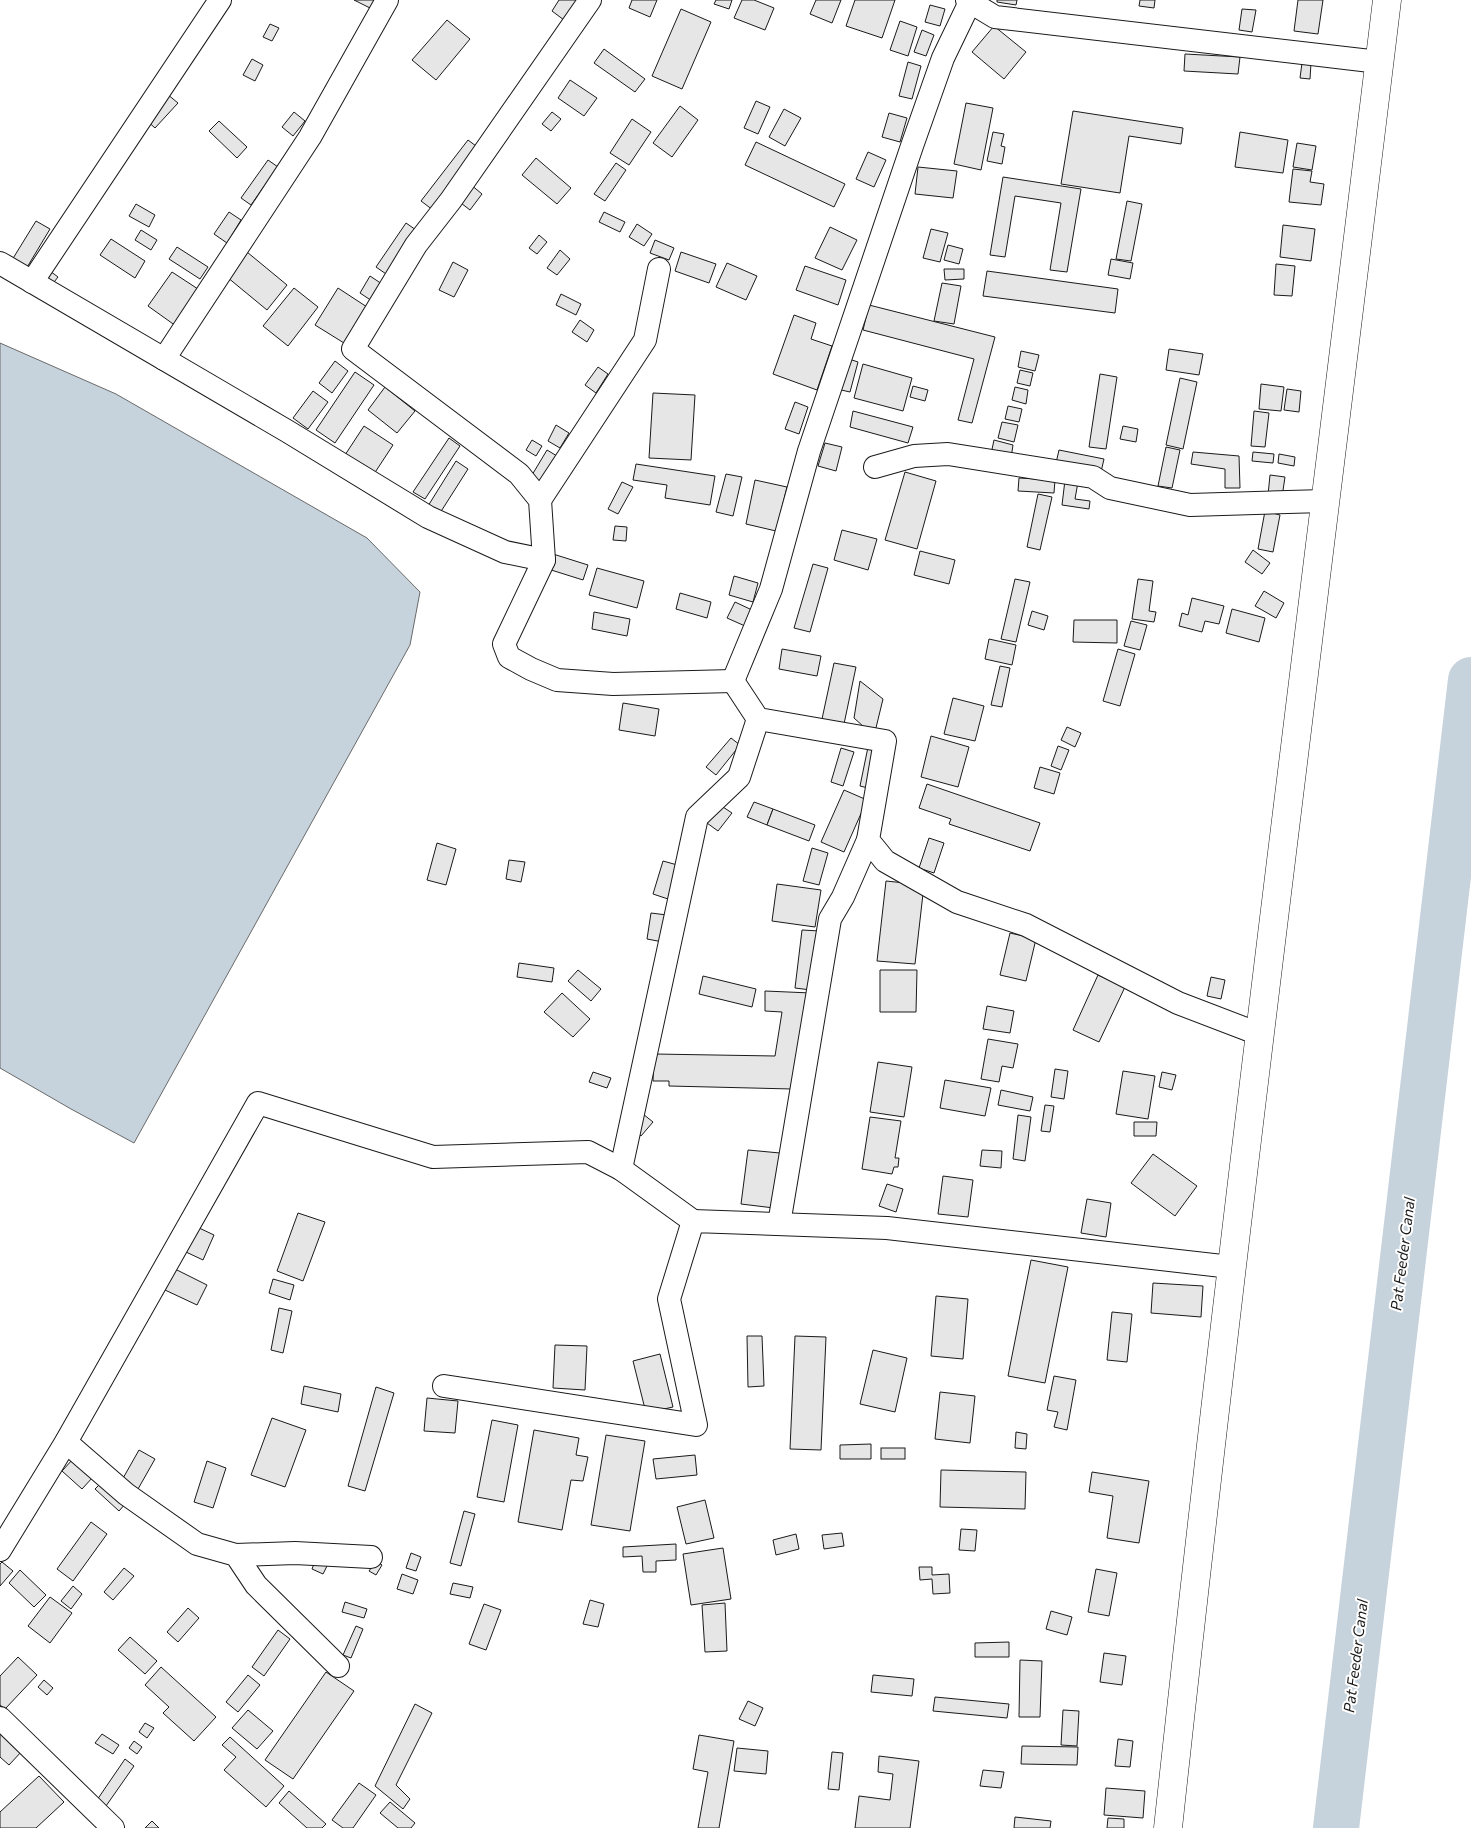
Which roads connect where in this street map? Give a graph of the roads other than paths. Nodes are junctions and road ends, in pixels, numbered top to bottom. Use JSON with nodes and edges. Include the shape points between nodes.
{"nodes":[{"id":1,"x":220,"y":0,"type":"edge"},
{"id":2,"x":387,"y":0,"type":"edge"},
{"id":3,"x":590,"y":0,"type":"edge"},
{"id":4,"x":1386,"y":0,"type":"edge"},
{"id":5,"x":968,"y":1,"type":"edge"},
{"id":6,"x":1379,"y":62,"type":"junction"},
{"id":7,"x":0,"y":263,"type":"edge"},
{"id":8,"x":659,"y":269,"type":"dead end"},
{"id":9,"x":32,"y":282,"type":"junction"},
{"id":10,"x":164,"y":359,"type":"junction"},
{"id":11,"x":875,"y":467,"type":"dead end"},
{"id":12,"x":540,"y":500,"type":"junction"},
{"id":13,"x":1324,"y":501,"type":"junction"},
{"id":14,"x":544,"y":560,"type":"junction"},
{"id":15,"x":733,"y":681,"type":"junction"},
{"id":16,"x":758,"y":718,"type":"junction"},
{"id":17,"x":868,"y":840,"type":"junction"},
{"id":18,"x":1259,"y":1034,"type":"junction"},
{"id":19,"x":621,"y":1169,"type":"junction"},
{"id":20,"x":693,"y":1221,"type":"junction"},
{"id":21,"x":779,"y":1224,"type":"junction"},
{"id":22,"x":1231,"y":1267,"type":"junction"},
{"id":23,"x":444,"y":1386,"type":"dead end"},
{"id":24,"x":66,"y":1442,"type":"junction"},
{"id":25,"x":0,"y":1550,"type":"edge"},
{"id":26,"x":236,"y":1555,"type":"junction"},
{"id":27,"x":371,"y":1557,"type":"dead end"},
{"id":28,"x":338,"y":1666,"type":"dead end"},
{"id":29,"x":0,"y":1718,"type":"edge"},
{"id":30,"x":113,"y":1828,"type":"edge"},
{"id":31,"x":1168,"y":1828,"type":"edge"}],
"edges":[{"from":1,"to":9,"type":"street"},
{"from":2,"to":10,"type":"street","via":[[310,137]]},
{"from":3,"to":12,"type":"street","via":[[416,245],[353,349],[519,474]]},
{"from":4,"to":6,"type":"street"},
{"from":5,"to":6,"type":"street","via":[[995,17]]},
{"from":5,"to":15,"type":"street","via":[[943,58],[809,451],[771,589]]},
{"from":6,"to":13,"type":"street"},
{"from":7,"to":9,"type":"street"},
{"from":8,"to":12,"type":"street","via":[[645,340]]},
{"from":9,"to":10,"type":"street"},
{"from":10,"to":14,"type":"street","via":[[428,518],[505,552]]},
{"from":11,"to":13,"type":"street","via":[[914,456],[948,454],[1093,477],[1110,488],[1190,505]]},
{"from":12,"to":14,"type":"street"},
{"from":13,"to":18,"type":"street"},
{"from":14,"to":15,"type":"street","via":[[504,644],[509,657],[557,680],[583,683]]},
{"from":15,"to":16,"type":"street"},
{"from":16,"to":17,"type":"street","via":[[885,741]]},
{"from":16,"to":19,"type":"street","via":[[739,777],[697,817]]},
{"from":17,"to":18,"type":"street","via":[[885,861],[957,902],[1026,925],[1178,1003]]},
{"from":17,"to":21,"type":"street","via":[[844,897],[830,919]]},
{"from":18,"to":22,"type":"street"},
{"from":19,"to":20,"type":"street"},
{"from":19,"to":24,"type":"street","via":[[588,1152],[433,1157],[258,1103]]},
{"from":20,"to":21,"type":"street"},
{"from":20,"to":23,"type":"street","via":[[669,1299],[696,1425]]},
{"from":21,"to":22,"type":"street","via":[[887,1228]]},
{"from":22,"to":31,"type":"street"},
{"from":24,"to":25,"type":"street"},
{"from":24,"to":26,"type":"street","via":[[126,1494],[197,1544]]},
{"from":26,"to":27,"type":"street","via":[[295,1553]]},
{"from":26,"to":28,"type":"street","via":[[256,1585]]},
{"from":29,"to":30,"type":"street"}]}
